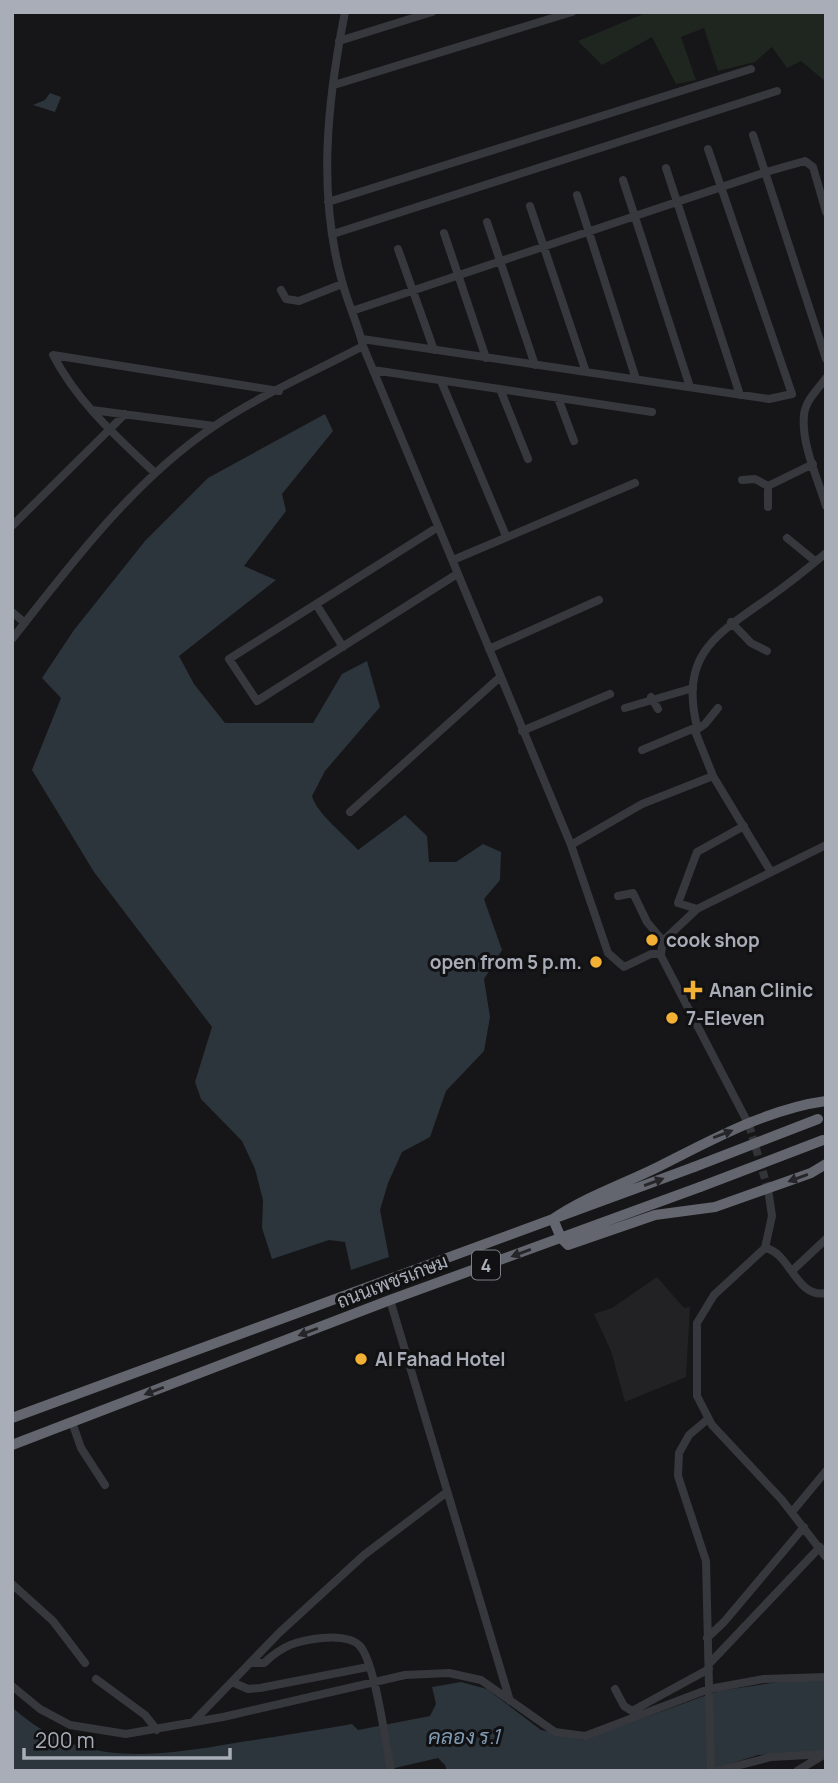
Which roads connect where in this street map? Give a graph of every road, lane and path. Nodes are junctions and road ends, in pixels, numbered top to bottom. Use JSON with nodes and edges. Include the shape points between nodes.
{"nodes":[{"id":1,"x":345,"y":12,"type":"edge"},
{"id":2,"x":432,"y":12,"type":"edge"},
{"id":3,"x":572,"y":12,"type":"edge"},
{"id":4,"x":339,"y":41,"type":"junction"},
{"id":5,"x":751,"y":69,"type":"dead end"},
{"id":6,"x":334,"y":85,"type":"junction"},
{"id":7,"x":777,"y":92,"type":"dead end"},
{"id":8,"x":753,"y":135,"type":"dead end"},
{"id":9,"x":708,"y":149,"type":"dead end"},
{"id":10,"x":666,"y":167,"type":"dead end"},
{"id":11,"x":765,"y":172,"type":"junction"},
{"id":12,"x":623,"y":180,"type":"dead end"},
{"id":13,"x":721,"y":186,"type":"junction"},
{"id":14,"x":577,"y":195,"type":"dead end"},
{"id":15,"x":677,"y":201,"type":"junction"},
{"id":16,"x":328,"y":202,"type":"junction"},
{"id":17,"x":530,"y":206,"type":"dead end"},
{"id":18,"x":826,"y":212,"type":"edge"},
{"id":19,"x":635,"y":215,"type":"junction"},
{"id":20,"x":487,"y":222,"type":"dead end"},
{"id":21,"x":588,"y":231,"type":"junction"},
{"id":22,"x":444,"y":233,"type":"dead end"},
{"id":23,"x":333,"y":234,"type":"junction"},
{"id":24,"x":544,"y":246,"type":"junction"},
{"id":25,"x":398,"y":249,"type":"dead end"},
{"id":26,"x":499,"y":261,"type":"junction"},
{"id":27,"x":459,"y":274,"type":"junction"},
{"id":28,"x":342,"y":284,"type":"junction"},
{"id":29,"x":281,"y":290,"type":"dead end"},
{"id":30,"x":413,"y":290,"type":"junction"},
{"id":31,"x":352,"y":311,"type":"junction"},
{"id":32,"x":363,"y":343,"type":"junction"},
{"id":33,"x":433,"y":350,"type":"junction"},
{"id":34,"x":486,"y":358,"type":"junction"},
{"id":35,"x":826,"y":359,"type":"edge"},
{"id":36,"x":535,"y":365,"type":"junction"},
{"id":37,"x":373,"y":370,"type":"junction"},
{"id":38,"x":586,"y":372,"type":"junction"},
{"id":39,"x":826,"y":378,"type":"edge"},
{"id":40,"x":636,"y":379,"type":"junction"},
{"id":41,"x":441,"y":381,"type":"junction"},
{"id":42,"x":690,"y":387,"type":"junction"},
{"id":43,"x":500,"y":389,"type":"junction"},
{"id":44,"x":279,"y":391,"type":"junction"},
{"id":45,"x":740,"y":395,"type":"junction"},
{"id":46,"x":558,"y":398,"type":"junction"},
{"id":47,"x":91,"y":410,"type":"junction"},
{"id":48,"x":652,"y":412,"type":"dead end"},
{"id":49,"x":125,"y":414,"type":"junction"},
{"id":50,"x":214,"y":426,"type":"junction"},
{"id":51,"x":109,"y":429,"type":"junction"},
{"id":52,"x":573,"y":441,"type":"dead end"},
{"id":53,"x":528,"y":459,"type":"dead end"},
{"id":54,"x":813,"y":464,"type":"junction"},
{"id":55,"x":155,"y":473,"type":"junction"},
{"id":56,"x":742,"y":480,"type":"dead end"},
{"id":57,"x":635,"y":482,"type":"dead end"},
{"id":58,"x":768,"y":486,"type":"junction"},
{"id":59,"x":826,"y":506,"type":"edge"},
{"id":60,"x":768,"y":508,"type":"dead end"},
{"id":61,"x":12,"y":526,"type":"edge"},
{"id":62,"x":438,"y":527,"type":"junction"},
{"id":63,"x":506,"y":536,"type":"junction"},
{"id":64,"x":788,"y":538,"type":"dead end"},
{"id":65,"x":822,"y":559,"type":"edge"},
{"id":66,"x":453,"y":560,"type":"junction"},
{"id":67,"x":457,"y":573,"type":"junction"},
{"id":68,"x":598,"y":600,"type":"dead end"},
{"id":69,"x":316,"y":604,"type":"junction"},
{"id":70,"x":12,"y":612,"type":"edge"},
{"id":71,"x":731,"y":622,"type":"junction"},
{"id":72,"x":25,"y":623,"type":"junction"},
{"id":73,"x":12,"y":639,"type":"edge"},
{"id":74,"x":344,"y":647,"type":"junction"},
{"id":75,"x":489,"y":649,"type":"junction"},
{"id":76,"x":766,"y":651,"type":"dead end"},
{"id":77,"x":500,"y":677,"type":"junction"},
{"id":78,"x":693,"y":688,"type":"junction"},
{"id":79,"x":610,"y":694,"type":"dead end"},
{"id":80,"x":651,"y":697,"type":"junction"},
{"id":81,"x":625,"y":708,"type":"dead end"},
{"id":82,"x":718,"y":708,"type":"dead end"},
{"id":83,"x":658,"y":709,"type":"dead end"},
{"id":84,"x":696,"y":729,"type":"junction"},
{"id":85,"x":522,"y":731,"type":"junction"},
{"id":86,"x":642,"y":750,"type":"dead end"},
{"id":87,"x":713,"y":776,"type":"junction"},
{"id":88,"x":350,"y":811,"type":"dead end"},
{"id":89,"x":744,"y":826,"type":"junction"},
{"id":90,"x":571,"y":845,"type":"junction"},
{"id":91,"x":826,"y":845,"type":"edge"},
{"id":92,"x":771,"y":872,"type":"junction"},
{"id":93,"x":618,"y":896,"type":"dead end"},
{"id":94,"x":697,"y":909,"type":"junction"},
{"id":95,"x":663,"y":941,"type":"junction"},
{"id":96,"x":661,"y":954,"type":"dead end"},
{"id":97,"x":826,"y":1101,"type":"edge"},
{"id":98,"x":822,"y":1118,"type":"edge"},
{"id":99,"x":749,"y":1125,"type":"junction"},
{"id":100,"x":824,"y":1140,"type":"edge"},
{"id":101,"x":826,"y":1164,"type":"edge"},
{"id":102,"x":768,"y":1189,"type":"junction"},
{"id":103,"x":553,"y":1219,"type":"junction"},
{"id":104,"x":561,"y":1238,"type":"junction"},
{"id":105,"x":826,"y":1239,"type":"edge"},
{"id":106,"x":765,"y":1248,"type":"junction"},
{"id":107,"x":792,"y":1271,"type":"junction"},
{"id":108,"x":826,"y":1293,"type":"edge"},
{"id":109,"x":390,"y":1300,"type":"junction"},
{"id":110,"x":12,"y":1418,"type":"edge"},
{"id":111,"x":708,"y":1419,"type":"junction"},
{"id":112,"x":72,"y":1422,"type":"junction"},
{"id":113,"x":12,"y":1445,"type":"edge"},
{"id":114,"x":826,"y":1471,"type":"edge"},
{"id":115,"x":105,"y":1485,"type":"dead end"},
{"id":116,"x":447,"y":1492,"type":"junction"},
{"id":117,"x":792,"y":1512,"type":"junction"},
{"id":118,"x":804,"y":1527,"type":"junction"},
{"id":119,"x":824,"y":1551,"type":"edge"},
{"id":120,"x":12,"y":1584,"type":"edge"},
{"id":121,"x":707,"y":1637,"type":"junction"},
{"id":122,"x":85,"y":1663,"type":"dead end"},
{"id":123,"x":252,"y":1663,"type":"junction"},
{"id":124,"x":709,"y":1666,"type":"junction"},
{"id":125,"x":368,"y":1667,"type":"junction"},
{"id":126,"x":826,"y":1677,"type":"edge"},
{"id":127,"x":96,"y":1679,"type":"dead end"},
{"id":128,"x":232,"y":1682,"type":"junction"},
{"id":129,"x":373,"y":1682,"type":"junction"},
{"id":130,"x":12,"y":1686,"type":"edge"},
{"id":131,"x":615,"y":1689,"type":"dead end"},
{"id":132,"x":709,"y":1690,"type":"junction"},
{"id":133,"x":510,"y":1701,"type":"junction"},
{"id":134,"x":193,"y":1722,"type":"junction"},
{"id":135,"x":157,"y":1730,"type":"junction"},
{"id":136,"x":826,"y":1754,"type":"edge"},
{"id":137,"x":391,"y":1769,"type":"edge"},
{"id":138,"x":711,"y":1771,"type":"edge"},
{"id":139,"x":717,"y":1771,"type":"edge"},
{"id":140,"x":797,"y":1771,"type":"edge"}],
"edges":[{"from":1,"to":4,"type":"street"},
{"from":2,"to":4,"type":"street"},
{"from":3,"to":6,"type":"street"},
{"from":4,"to":6,"type":"street"},
{"from":5,"to":16,"type":"street"},
{"from":6,"to":16,"type":"street","via":[[326,141]]},
{"from":7,"to":23,"type":"street"},
{"from":8,"to":11,"type":"street"},
{"from":9,"to":13,"type":"street"},
{"from":10,"to":15,"type":"street"},
{"from":11,"to":13,"type":"street"},
{"from":11,"to":18,"type":"street","via":[[809,163]]},
{"from":11,"to":35,"type":"street"},
{"from":12,"to":19,"type":"street"},
{"from":13,"to":15,"type":"street"},
{"from":13,"to":45,"type":"street","via":[[792,394],[769,399]]},
{"from":14,"to":21,"type":"street"},
{"from":15,"to":19,"type":"street"},
{"from":15,"to":45,"type":"street"},
{"from":16,"to":23,"type":"street"},
{"from":17,"to":24,"type":"street"},
{"from":19,"to":21,"type":"street"},
{"from":19,"to":42,"type":"street"},
{"from":20,"to":26,"type":"street"},
{"from":21,"to":24,"type":"street"},
{"from":21,"to":40,"type":"street"},
{"from":22,"to":27,"type":"street"},
{"from":23,"to":28,"type":"street"},
{"from":24,"to":26,"type":"street"},
{"from":24,"to":38,"type":"street"},
{"from":25,"to":30,"type":"street"},
{"from":26,"to":27,"type":"street"},
{"from":26,"to":36,"type":"street"},
{"from":27,"to":30,"type":"street"},
{"from":27,"to":34,"type":"street"},
{"from":28,"to":29,"type":"street","via":[[299,301],[286,299]]},
{"from":28,"to":31,"type":"street"},
{"from":30,"to":31,"type":"street"},
{"from":30,"to":33,"type":"street"},
{"from":31,"to":32,"type":"street"},
{"from":32,"to":33,"type":"street"},
{"from":32,"to":37,"type":"street"},
{"from":32,"to":44,"type":"street"},
{"from":33,"to":34,"type":"street"},
{"from":34,"to":36,"type":"street"},
{"from":36,"to":38,"type":"street"},
{"from":37,"to":41,"type":"street"},
{"from":37,"to":62,"type":"street"},
{"from":38,"to":40,"type":"street"},
{"from":39,"to":54,"type":"street","via":[[808,402],[804,416]]},
{"from":40,"to":42,"type":"street"},
{"from":41,"to":43,"type":"street"},
{"from":41,"to":63,"type":"street"},
{"from":42,"to":45,"type":"street"},
{"from":43,"to":46,"type":"street"},
{"from":43,"to":53,"type":"street"},
{"from":44,"to":47,"type":"street","via":[[54,355],[68,383]]},
{"from":44,"to":50,"type":"street"},
{"from":46,"to":48,"type":"street"},
{"from":46,"to":52,"type":"street"},
{"from":47,"to":49,"type":"street"},
{"from":47,"to":51,"type":"street"},
{"from":49,"to":50,"type":"street"},
{"from":49,"to":51,"type":"street"},
{"from":50,"to":55,"type":"street"},
{"from":51,"to":55,"type":"street"},
{"from":51,"to":61,"type":"street"},
{"from":54,"to":58,"type":"street"},
{"from":54,"to":59,"type":"street"},
{"from":55,"to":72,"type":"street","via":[[99,532]]},
{"from":56,"to":58,"type":"street","via":[[755,479]]},
{"from":57,"to":63,"type":"street"},
{"from":58,"to":60,"type":"street"},
{"from":62,"to":66,"type":"street"},
{"from":62,"to":69,"type":"street"},
{"from":63,"to":66,"type":"street"},
{"from":64,"to":65,"type":"street"},
{"from":65,"to":71,"type":"street"},
{"from":66,"to":67,"type":"street"},
{"from":67,"to":74,"type":"street"},
{"from":67,"to":75,"type":"street"},
{"from":68,"to":75,"type":"street"},
{"from":69,"to":74,"type":"street"},
{"from":69,"to":74,"type":"street","via":[[229,659],[257,701]]},
{"from":70,"to":72,"type":"street"},
{"from":71,"to":76,"type":"street"},
{"from":71,"to":78,"type":"street","via":[[706,646]]},
{"from":72,"to":73,"type":"street"},
{"from":75,"to":77,"type":"street"},
{"from":77,"to":85,"type":"street"},
{"from":77,"to":88,"type":"street"},
{"from":78,"to":80,"type":"street"},
{"from":78,"to":84,"type":"street"},
{"from":79,"to":85,"type":"street"},
{"from":80,"to":81,"type":"street"},
{"from":80,"to":83,"type":"street"},
{"from":82,"to":84,"type":"street"},
{"from":84,"to":86,"type":"street"},
{"from":84,"to":87,"type":"street"},
{"from":85,"to":90,"type":"street"},
{"from":87,"to":89,"type":"street"},
{"from":87,"to":90,"type":"street","via":[[642,804]]},
{"from":89,"to":92,"type":"street"},
{"from":89,"to":94,"type":"street","via":[[697,852],[678,903]]},
{"from":90,"to":99,"type":"street","via":[[608,953],[624,967],[660,954]]},
{"from":91,"to":92,"type":"street"},
{"from":92,"to":94,"type":"street"},
{"from":93,"to":95,"type":"street","via":[[633,893]]},
{"from":94,"to":95,"type":"street"},
{"from":95,"to":96,"type":"street"},
{"from":97,"to":99,"type":"highway"},
{"from":103,"to":98,"type":"highway","name":"ถนนเพชรเกษม","number":"4","one_way":true,"bridge":true},
{"from":103,"to":99,"type":"highway","one_way":true,"via":[[579,1201]]},
{"from":100,"to":104,"type":"highway","name":"ถนนเพชรเกษม","number":"4","bridge":true},
{"from":101,"to":102,"type":"highway","one_way":true},
{"from":102,"to":104,"type":"highway","via":[[715,1207],[655,1214],[568,1245]]},
{"from":102,"to":106,"type":"street","via":[[772,1216]]},
{"from":103,"to":104,"type":"highway"},
{"from":103,"to":110,"type":"highway","name":"ถนนเพชรเกษม","number":"4"},
{"from":104,"to":109,"type":"highway","name":"ถนนเพชรเกษม","number":"4","one_way":true},
{"from":105,"to":107,"type":"street"},
{"from":106,"to":107,"type":"street"},
{"from":106,"to":111,"type":"street","via":[[714,1295],[697,1323],[695,1388]]},
{"from":107,"to":108,"type":"street","via":[[807,1289]]},
{"from":109,"to":112,"type":"highway","name":"ถนนเพชรเกษม","number":"4","one_way":true},
{"from":109,"to":116,"type":"street"},
{"from":111,"to":117,"type":"street"},
{"from":111,"to":121,"type":"street","via":[[679,1452],[678,1476],[706,1561]]},
{"from":112,"to":113,"type":"highway","name":"ถนนเพชรเกษม","number":"4"},
{"from":112,"to":115,"type":"street","via":[[81,1448]]},
{"from":114,"to":117,"type":"street"},
{"from":116,"to":123,"type":"street","via":[[363,1555]]},
{"from":116,"to":133,"type":"street"},
{"from":117,"to":118,"type":"street"},
{"from":118,"to":119,"type":"street"},
{"from":118,"to":121,"type":"street"},
{"from":119,"to":124,"type":"street"},
{"from":120,"to":122,"type":"street","via":[[53,1621]]},
{"from":121,"to":124,"type":"street"},
{"from":123,"to":125,"type":"street","via":[[264,1662],[289,1643],[330,1638],[359,1645]]},
{"from":123,"to":128,"type":"street"},
{"from":124,"to":131,"type":"street","via":[[632,1711]]},
{"from":124,"to":132,"type":"street"},
{"from":125,"to":128,"type":"street","via":[[260,1688]]},
{"from":125,"to":129,"type":"street"},
{"from":126,"to":132,"type":"street","via":[[764,1679]]},
{"from":127,"to":135,"type":"street","via":[[145,1715]]},
{"from":128,"to":134,"type":"street"},
{"from":129,"to":133,"type":"street","via":[[449,1673],[481,1680]]},
{"from":129,"to":134,"type":"street"},
{"from":129,"to":137,"type":"street"},
{"from":130,"to":135,"type":"street","via":[[70,1725],[126,1734]]},
{"from":132,"to":133,"type":"street","via":[[585,1736],[555,1732]]},
{"from":132,"to":138,"type":"street"},
{"from":134,"to":135,"type":"street"},
{"from":136,"to":139,"type":"street","via":[[771,1757]]},
{"from":136,"to":140,"type":"street"}]}
